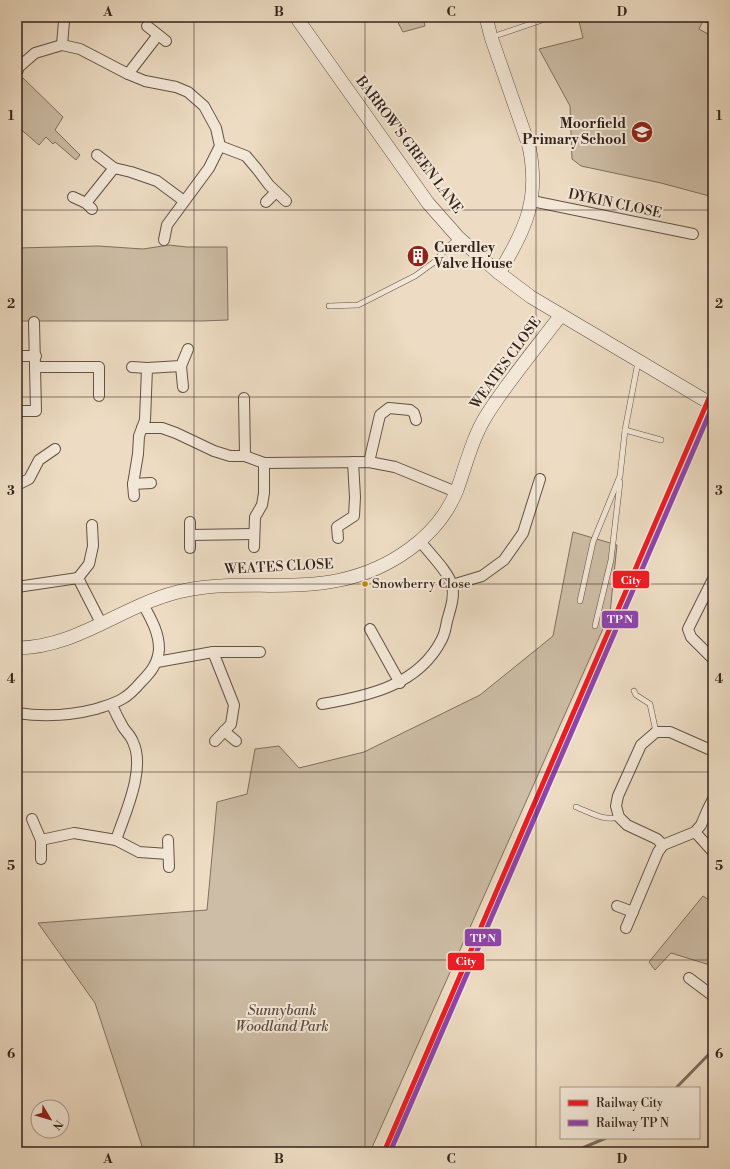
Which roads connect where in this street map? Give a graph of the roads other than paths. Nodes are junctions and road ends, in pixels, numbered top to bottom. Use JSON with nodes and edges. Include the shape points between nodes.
{"nodes":[{"id":1,"x":66,"y":17,"type":"edge"},
{"id":2,"x":296,"y":17,"type":"edge"},
{"id":3,"x":486,"y":17,"type":"edge"},
{"id":4,"x":551,"y":17,"type":"edge"},
{"id":5,"x":147,"y":26,"type":"dead end"},
{"id":6,"x":491,"y":38,"type":"junction"},
{"id":7,"x":62,"y":45,"type":"junction"},
{"id":8,"x":17,"y":72,"type":"edge"},
{"id":9,"x":128,"y":74,"type":"junction"},
{"id":10,"x":220,"y":146,"type":"junction"},
{"id":11,"x":97,"y":155,"type":"dead end"},
{"id":12,"x":114,"y":168,"type":"junction"},
{"id":13,"x":276,"y":192,"type":"junction"},
{"id":14,"x":73,"y":197,"type":"dead end"},
{"id":15,"x":184,"y":201,"type":"junction"},
{"id":16,"x":286,"y":201,"type":"dead end"},
{"id":17,"x":532,"y":201,"type":"junction"},
{"id":18,"x":266,"y":202,"type":"dead end"},
{"id":19,"x":693,"y":234,"type":"dead end"},
{"id":20,"x":458,"y":237,"type":"junction"},
{"id":21,"x":164,"y":240,"type":"dead end"},
{"id":22,"x":499,"y":273,"type":"junction"},
{"id":23,"x":329,"y":306,"type":"dead end"},
{"id":24,"x":561,"y":315,"type":"junction"},
{"id":25,"x":34,"y":322,"type":"dead end"},
{"id":26,"x":188,"y":349,"type":"dead end"},
{"id":27,"x":17,"y":356,"type":"edge"},
{"id":28,"x":36,"y":356,"type":"junction"},
{"id":29,"x":638,"y":361,"type":"junction"},
{"id":30,"x":181,"y":366,"type":"junction"},
{"id":31,"x":36,"y":367,"type":"junction"},
{"id":32,"x":132,"y":367,"type":"dead end"},
{"id":33,"x":147,"y":368,"type":"junction"},
{"id":34,"x":183,"y":387,"type":"dead end"},
{"id":35,"x":99,"y":396,"type":"dead end"},
{"id":36,"x":244,"y":398,"type":"dead end"},
{"id":37,"x":713,"y":405,"type":"edge"},
{"id":38,"x":17,"y":411,"type":"edge"},
{"id":39,"x":416,"y":420,"type":"dead end"},
{"id":40,"x":142,"y":428,"type":"junction"},
{"id":41,"x":625,"y":430,"type":"junction"},
{"id":42,"x":661,"y":440,"type":"dead end"},
{"id":43,"x":55,"y":449,"type":"dead end"},
{"id":44,"x":245,"y":456,"type":"junction"},
{"id":45,"x":353,"y":462,"type":"junction"},
{"id":46,"x":369,"y":462,"type":"junction"},
{"id":47,"x":264,"y":463,"type":"junction"},
{"id":48,"x":620,"y":476,"type":"junction"},
{"id":49,"x":540,"y":479,"type":"dead end"},
{"id":50,"x":151,"y":483,"type":"dead end"},
{"id":51,"x":133,"y":484,"type":"junction"},
{"id":52,"x":17,"y":485,"type":"edge"},
{"id":53,"x":456,"y":492,"type":"junction"},
{"id":54,"x":134,"y":496,"type":"dead end"},
{"id":55,"x":190,"y":522,"type":"dead end"},
{"id":56,"x":92,"y":525,"type":"dead end"},
{"id":57,"x":254,"y":534,"type":"junction"},
{"id":58,"x":190,"y":535,"type":"junction"},
{"id":59,"x":338,"y":538,"type":"dead end"},
{"id":60,"x":420,"y":541,"type":"junction"},
{"id":61,"x":254,"y":547,"type":"dead end"},
{"id":62,"x":190,"y":548,"type":"dead end"},
{"id":63,"x":78,"y":578,"type":"junction"},
{"id":64,"x":713,"y":579,"type":"edge"},
{"id":65,"x":452,"y":585,"type":"junction"},
{"id":66,"x":17,"y":587,"type":"edge"},
{"id":67,"x":580,"y":601,"type":"dead end"},
{"id":68,"x":143,"y":604,"type":"junction"},
{"id":69,"x":101,"y":623,"type":"junction"},
{"id":70,"x":595,"y":626,"type":"dead end"},
{"id":71,"x":370,"y":629,"type":"dead end"},
{"id":72,"x":17,"y":648,"type":"edge"},
{"id":73,"x":213,"y":652,"type":"junction"},
{"id":74,"x":260,"y":652,"type":"dead end"},
{"id":75,"x":713,"y":659,"type":"edge"},
{"id":76,"x":157,"y":662,"type":"junction"},
{"id":77,"x":400,"y":683,"type":"junction"},
{"id":78,"x":634,"y":691,"type":"dead end"},
{"id":79,"x":112,"y":704,"type":"junction"},
{"id":80,"x":322,"y":704,"type":"dead end"},
{"id":81,"x":17,"y":713,"type":"edge"},
{"id":82,"x":224,"y":732,"type":"junction"},
{"id":83,"x":656,"y":732,"type":"junction"},
{"id":84,"x":215,"y":741,"type":"dead end"},
{"id":85,"x":236,"y":742,"type":"dead end"},
{"id":86,"x":713,"y":751,"type":"edge"},
{"id":87,"x":713,"y":799,"type":"edge"},
{"id":88,"x":576,"y":807,"type":"dead end"},
{"id":89,"x":619,"y":817,"type":"junction"},
{"id":90,"x":32,"y":819,"type":"dead end"},
{"id":91,"x":695,"y":832,"type":"junction"},
{"id":92,"x":41,"y":840,"type":"junction"},
{"id":93,"x":116,"y":840,"type":"junction"},
{"id":94,"x":168,"y":840,"type":"dead end"},
{"id":95,"x":663,"y":845,"type":"junction"},
{"id":96,"x":713,"y":852,"type":"edge"},
{"id":97,"x":168,"y":854,"type":"junction"},
{"id":98,"x":41,"y":859,"type":"dead end"},
{"id":99,"x":169,"y":867,"type":"dead end"},
{"id":100,"x":617,"y":906,"type":"dead end"},
{"id":101,"x":633,"y":912,"type":"junction"},
{"id":102,"x":626,"y":928,"type":"dead end"},
{"id":103,"x":689,"y":978,"type":"dead end"},
{"id":104,"x":713,"y":996,"type":"edge"}],
"edges":[{"from":1,"to":7,"type":"street"},
{"from":2,"to":20,"type":"street","name":"BARROW'S GREEN LANE","via":[[428,203]]},
{"from":3,"to":6,"type":"street"},
{"from":4,"to":6,"type":"lane"},
{"from":5,"to":9,"type":"street","via":[[162,38]]},
{"from":6,"to":17,"type":"street","via":[[529,146],[533,164]]},
{"from":7,"to":8,"type":"street","via":[[35,53]]},
{"from":7,"to":9,"type":"street","via":[[80,49]]},
{"from":9,"to":10,"type":"street","via":[[188,92],[204,106],[216,128]]},
{"from":10,"to":13,"type":"street","via":[[246,156]]},
{"from":10,"to":15,"type":"street","via":[[209,168]]},
{"from":11,"to":12,"type":"street"},
{"from":12,"to":14,"type":"street","via":[[89,206]]},
{"from":12,"to":15,"type":"street","via":[[157,181]]},
{"from":13,"to":16,"type":"street"},
{"from":13,"to":18,"type":"street"},
{"from":15,"to":21,"type":"street","via":[[167,225]]},
{"from":17,"to":19,"type":"street","name":"DYKIN CLOSE"},
{"from":17,"to":22,"type":"street","via":[[525,225]]},
{"from":20,"to":22,"type":"street","name":"BARROW'S GREEN LANE"},
{"from":20,"to":23,"type":"lane","via":[[433,263],[415,276],[358,305]]},
{"from":22,"to":24,"type":"street","name":"BARROW'S GREEN LANE"},
{"from":24,"to":29,"type":"street","name":"BARROW'S GREEN LANE"},
{"from":24,"to":53,"type":"street","name":"WEATES CLOSE","via":[[486,417],[475,438]]},
{"from":25,"to":28,"type":"street"},
{"from":26,"to":30,"type":"street"},
{"from":27,"to":28,"type":"street"},
{"from":28,"to":31,"type":"street"},
{"from":29,"to":37,"type":"street","name":"BARROW'S GREEN LANE"},
{"from":29,"to":41,"type":"lane"},
{"from":30,"to":33,"type":"street"},
{"from":30,"to":34,"type":"street"},
{"from":31,"to":35,"type":"street","via":[[99,367]]},
{"from":31,"to":38,"type":"street","via":[[36,411]]},
{"from":32,"to":33,"type":"street"},
{"from":33,"to":40,"type":"street","via":[[145,420]]},
{"from":36,"to":44,"type":"street"},
{"from":39,"to":46,"type":"street","via":[[410,410],[389,408],[380,415]]},
{"from":40,"to":44,"type":"street","via":[[162,428],[220,453]]},
{"from":40,"to":51,"type":"street"},
{"from":41,"to":42,"type":"lane"},
{"from":41,"to":48,"type":"lane"},
{"from":43,"to":52,"type":"street","via":[[39,460],[29,479]]},
{"from":44,"to":47,"type":"street"},
{"from":45,"to":46,"type":"street"},
{"from":45,"to":47,"type":"street"},
{"from":45,"to":59,"type":"street","via":[[356,497],[354,516],[337,527]]},
{"from":46,"to":53,"type":"street","via":[[394,467]]},
{"from":47,"to":57,"type":"street","via":[[264,493],[262,505],[255,517]]},
{"from":48,"to":67,"type":"lane","via":[[593,542]]},
{"from":48,"to":70,"type":"lane","via":[[611,560]]},
{"from":49,"to":65,"type":"street","via":[[523,533],[504,560],[482,576]]},
{"from":50,"to":51,"type":"street"},
{"from":51,"to":54,"type":"street"},
{"from":53,"to":60,"type":"street","name":"WEATES CLOSE","via":[[448,508]]},
{"from":55,"to":58,"type":"street"},
{"from":56,"to":63,"type":"street","via":[[93,546],[89,564]]},
{"from":57,"to":58,"type":"street"},
{"from":57,"to":61,"type":"street"},
{"from":58,"to":62,"type":"street"},
{"from":60,"to":65,"type":"street"},
{"from":60,"to":68,"type":"street","name":"WEATES CLOSE","via":[[385,564],[339,580],[294,585],[213,586],[165,595]]},
{"from":63,"to":66,"type":"street"},
{"from":63,"to":69,"type":"street"},
{"from":64,"to":75,"type":"street","via":[[688,629],[691,637]]},
{"from":65,"to":77,"type":"street","via":[[453,600],[443,638],[422,666]]},
{"from":68,"to":69,"type":"street","name":"WEATES CLOSE"},
{"from":68,"to":76,"type":"street","via":[[156,630],[159,650]]},
{"from":69,"to":72,"type":"street","name":"WEATES CLOSE","via":[[45,646]]},
{"from":71,"to":77,"type":"street"},
{"from":73,"to":74,"type":"street"},
{"from":73,"to":76,"type":"street"},
{"from":73,"to":82,"type":"street","via":[[234,705],[231,724]]},
{"from":76,"to":79,"type":"street","via":[[131,692]]},
{"from":77,"to":80,"type":"street","via":[[354,699]]},
{"from":78,"to":83,"type":"lane","via":[[650,704]]},
{"from":79,"to":81,"type":"street","via":[[81,713],[53,716]]},
{"from":79,"to":93,"type":"street","via":[[133,742],[137,755],[133,793]]},
{"from":82,"to":84,"type":"street"},
{"from":82,"to":85,"type":"street"},
{"from":83,"to":86,"type":"street","via":[[670,732]]},
{"from":83,"to":89,"type":"street","via":[[641,745],[618,796],[616,806]]},
{"from":87,"to":91,"type":"street"},
{"from":88,"to":89,"type":"lane","via":[[606,818]]},
{"from":89,"to":95,"type":"street","via":[[627,826],[657,839]]},
{"from":90,"to":92,"type":"street"},
{"from":91,"to":95,"type":"street"},
{"from":91,"to":96,"type":"street"},
{"from":92,"to":93,"type":"street","via":[[74,834]]},
{"from":92,"to":98,"type":"street"},
{"from":93,"to":97,"type":"street","via":[[140,852]]},
{"from":94,"to":97,"type":"street"},
{"from":95,"to":101,"type":"street"},
{"from":97,"to":99,"type":"street"},
{"from":100,"to":101,"type":"street"},
{"from":101,"to":102,"type":"street"},
{"from":103,"to":104,"type":"street"}]}
